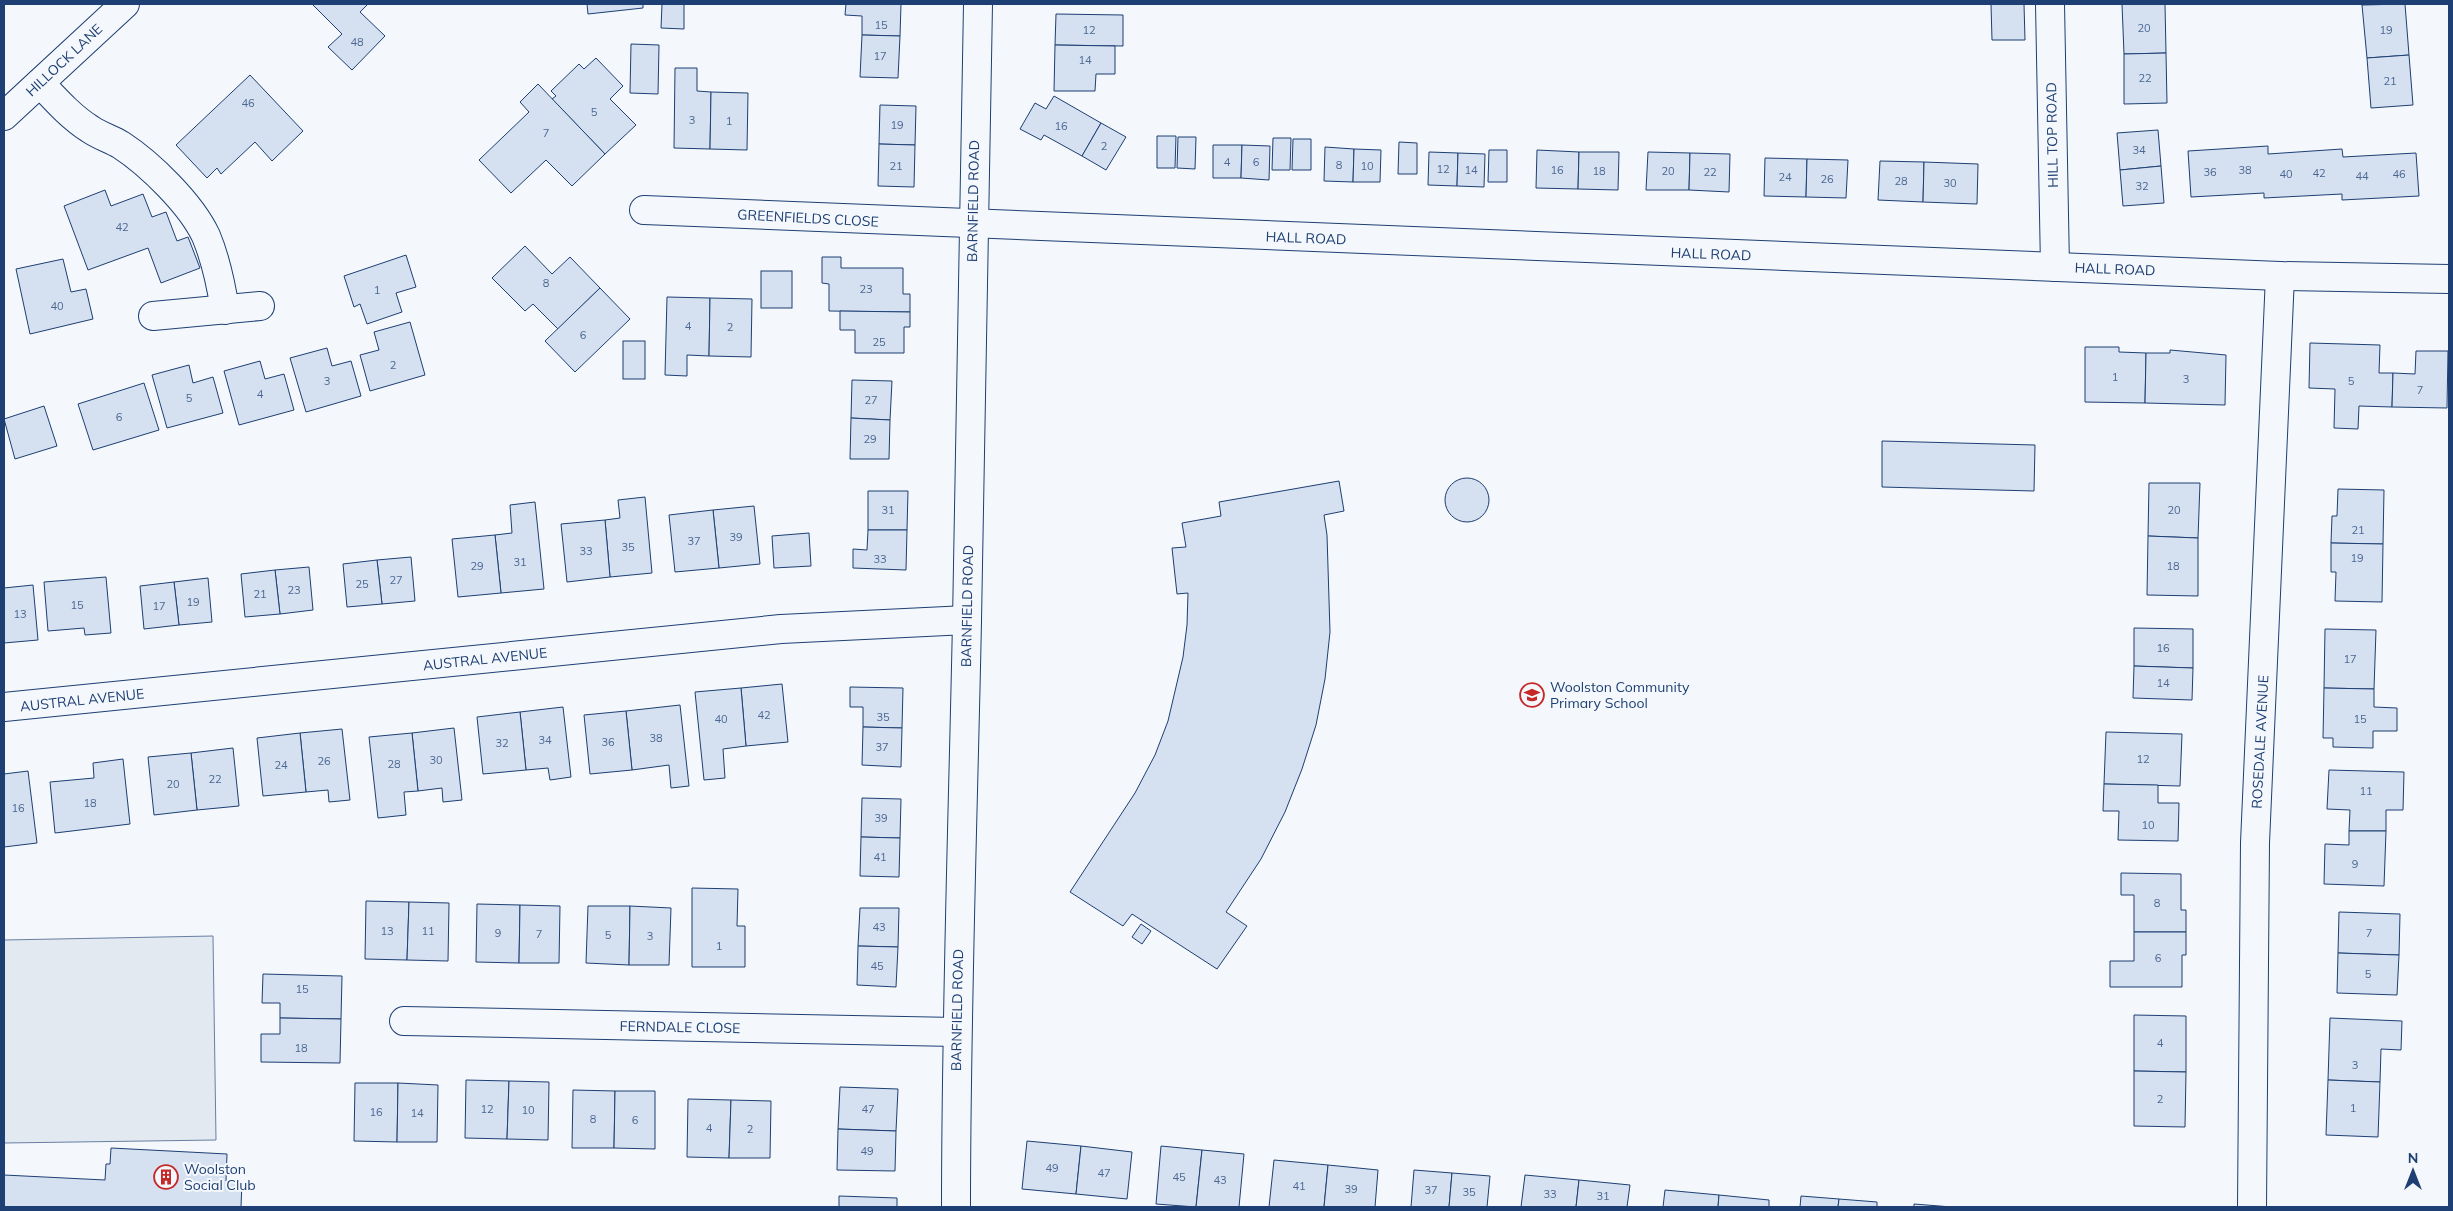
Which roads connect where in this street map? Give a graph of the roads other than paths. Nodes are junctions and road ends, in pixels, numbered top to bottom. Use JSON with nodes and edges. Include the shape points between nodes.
{"nodes":[{"id":1,"x":125,"y":4,"type":"edge"},
{"id":2,"x":978,"y":4,"type":"edge"},
{"id":3,"x":2050,"y":4,"type":"edge"},
{"id":4,"x":40,"y":83,"type":"junction"},
{"id":5,"x":4,"y":116,"type":"edge"},
{"id":6,"x":644,"y":210,"type":"dead end"},
{"id":7,"x":972,"y":225,"type":"junction"},
{"id":8,"x":2055,"y":267,"type":"junction"},
{"id":9,"x":2280,"y":276,"type":"junction"},
{"id":10,"x":2449,"y":280,"type":"edge"},
{"id":11,"x":260,"y":306,"type":"dead end"},
{"id":12,"x":225,"y":310,"type":"junction"},
{"id":13,"x":153,"y":316,"type":"dead end"},
{"id":14,"x":967,"y":620,"type":"junction"},
{"id":15,"x":4,"y":708,"type":"edge"},
{"id":16,"x":404,"y":1021,"type":"dead end"},
{"id":17,"x":956,"y":1032,"type":"junction"},
{"id":18,"x":956,"y":1207,"type":"edge"},
{"id":19,"x":2252,"y":1207,"type":"edge"}],
"edges":[{"from":1,"to":4,"type":"street","name":"HILLOCK LANE"},
{"from":2,"to":7,"type":"street","name":"BARNFIELD ROAD"},
{"from":3,"to":8,"type":"street","name":"HILL TOP ROAD"},
{"from":4,"to":5,"type":"street","name":"HILLOCK LANE"},
{"from":4,"to":12,"type":"street","via":[[71,115],[143,162],[188,210],[205,235],[216,262]]},
{"from":6,"to":7,"type":"street","name":"GREENFIELDS CLOSE"},
{"from":7,"to":8,"type":"street","name":"HALL ROAD"},
{"from":7,"to":14,"type":"street","name":"BARNFIELD ROAD"},
{"from":8,"to":9,"type":"street","name":"HALL ROAD"},
{"from":9,"to":10,"type":"street","name":"HALL ROAD"},
{"from":9,"to":19,"type":"street","name":"ROSEDALE AVENUE","via":[[2255,843]]},
{"from":11,"to":12,"type":"street"},
{"from":12,"to":13,"type":"street"},
{"from":14,"to":15,"type":"street","name":"AUSTRAL AVENUE","via":[[781,629]]},
{"from":14,"to":17,"type":"street","name":"BARNFIELD ROAD"},
{"from":16,"to":17,"type":"street","name":"FERNDALE CLOSE"},
{"from":17,"to":18,"type":"street","name":"BARNFIELD ROAD"}]}
